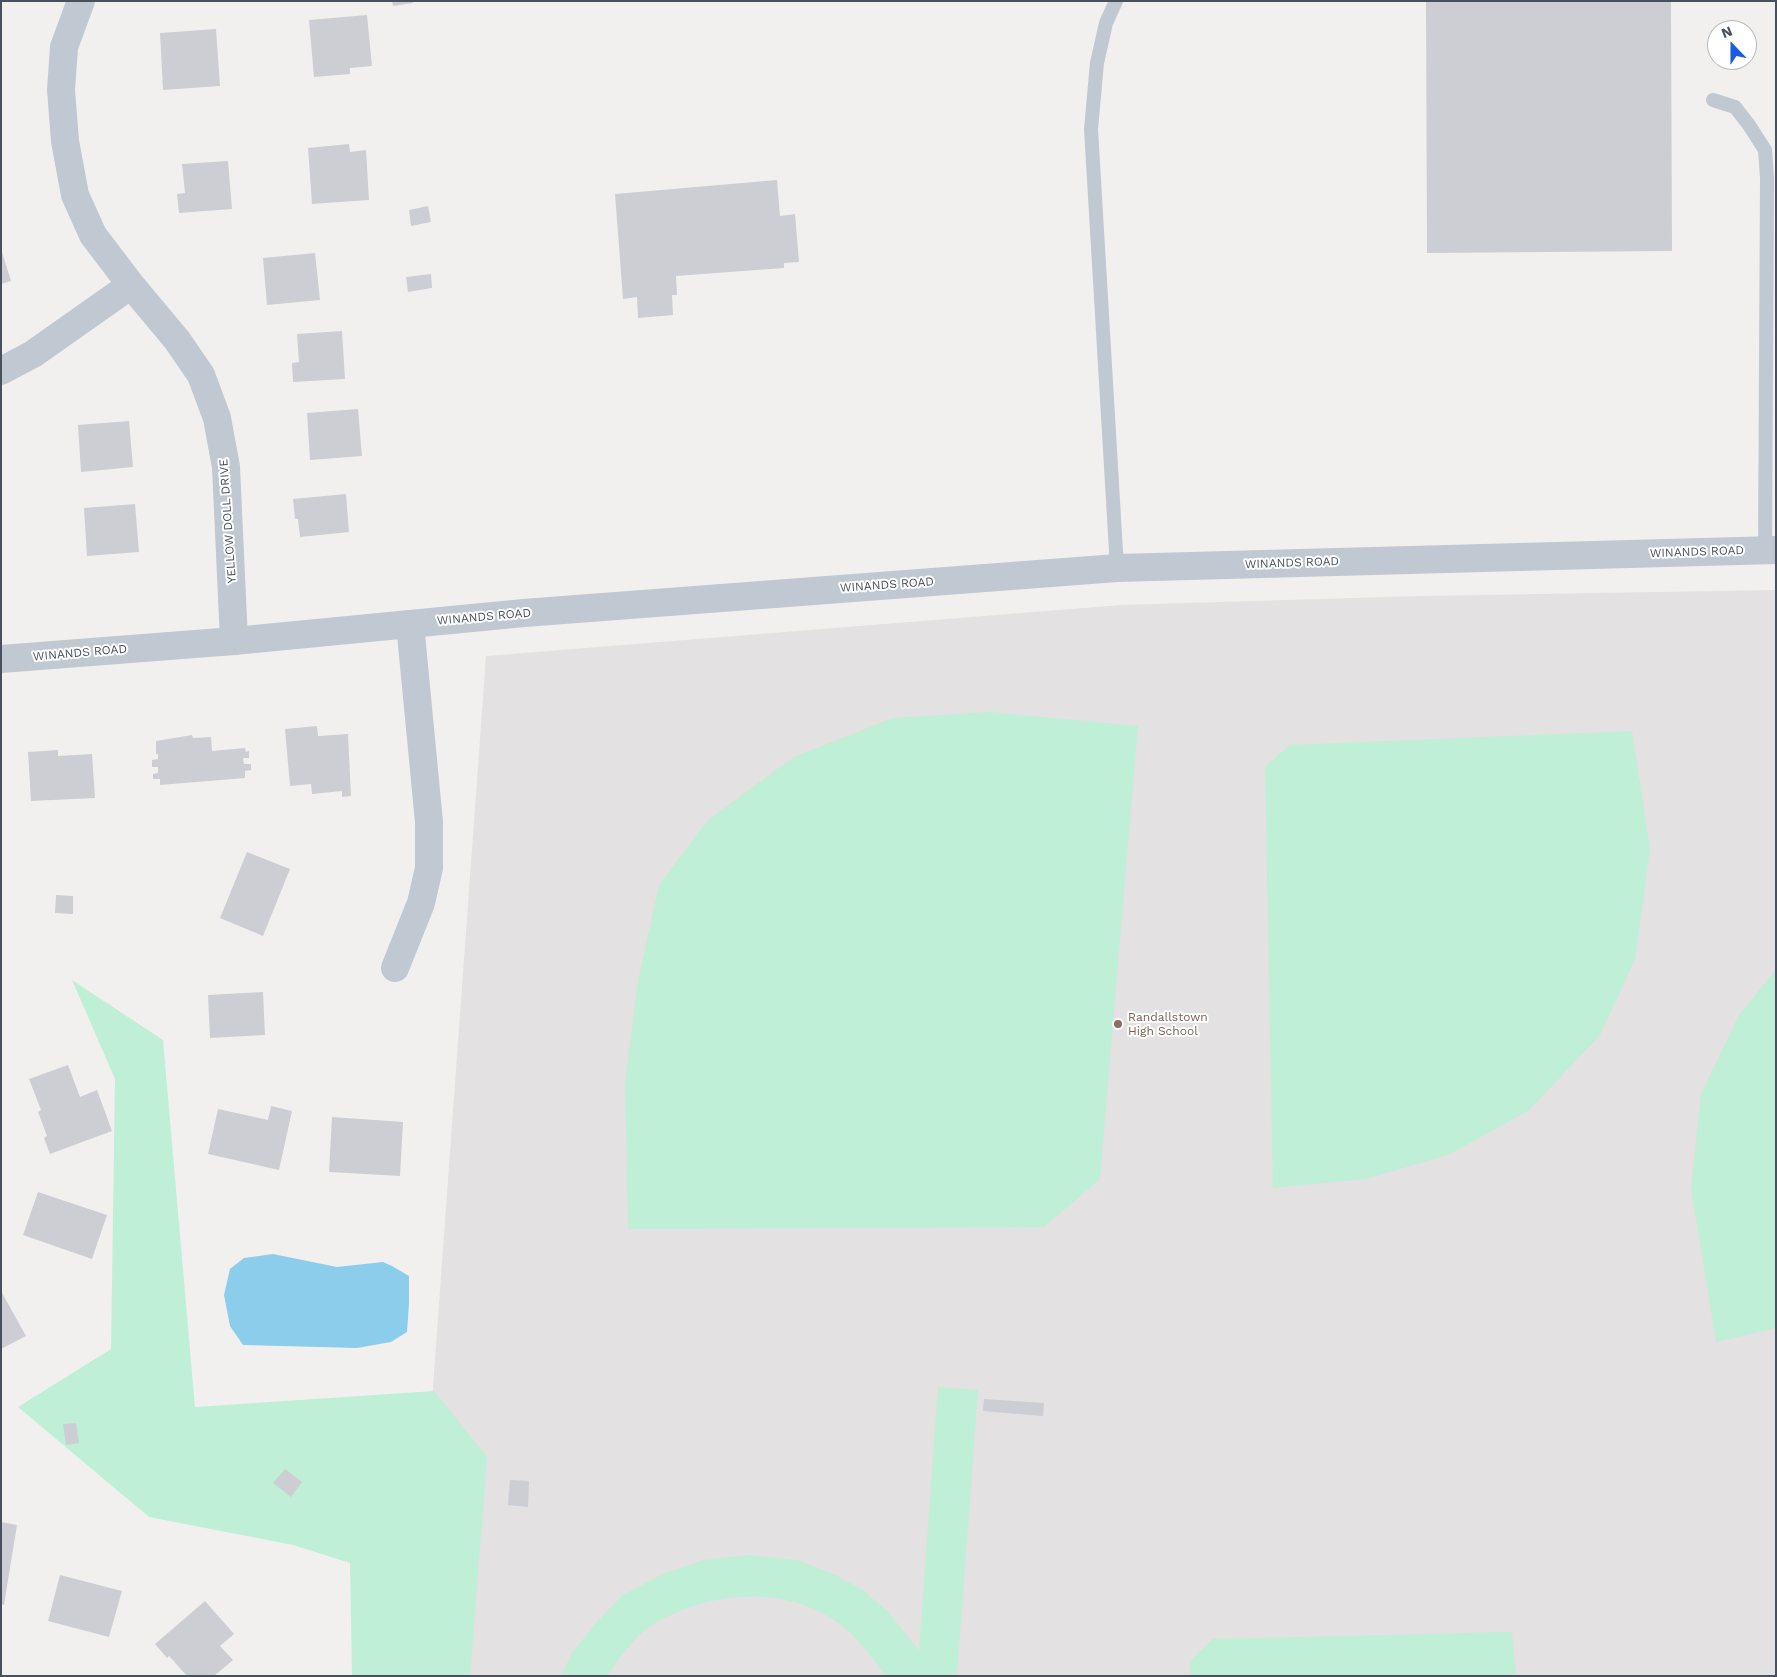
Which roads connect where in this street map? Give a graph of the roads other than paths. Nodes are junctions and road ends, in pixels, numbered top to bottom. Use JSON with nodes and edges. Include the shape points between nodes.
{"nodes":[{"id":1,"x":82,"y":1,"type":"edge"},
{"id":2,"x":1116,"y":1,"type":"edge"},
{"id":3,"x":1713,"y":100,"type":"dead end"},
{"id":4,"x":131,"y":285,"type":"junction"},
{"id":5,"x":1,"y":371,"type":"edge"},
{"id":6,"x":1770,"y":550,"type":"edge"},
{"id":7,"x":1116,"y":568,"type":"junction"},
{"id":8,"x":410,"y":624,"type":"junction"},
{"id":9,"x":234,"y":641,"type":"junction"},
{"id":10,"x":1,"y":659,"type":"edge"},
{"id":11,"x":395,"y":968,"type":"dead end"}],
"edges":[{"from":1,"to":4,"type":"street","name":"YELLOW DOLL DRIVE","via":[[64,47],[61,90],[65,141],[75,195],[93,235]]},
{"from":2,"to":7,"type":"lane","via":[[1106,23],[1097,63],[1090,129]]},
{"from":3,"to":6,"type":"lane","via":[[1735,107],[1765,150]]},
{"from":4,"to":5,"type":"street","via":[[33,354]]},
{"from":4,"to":9,"type":"street","name":"YELLOW DOLL DRIVE","via":[[177,340],[201,375],[217,418],[226,466]]},
{"from":6,"to":7,"type":"street","name":"WINANDS ROAD"},
{"from":7,"to":8,"type":"street","name":"WINANDS ROAD"},
{"from":8,"to":9,"type":"street","name":"WINANDS ROAD"},
{"from":8,"to":11,"type":"street","via":[[429,822],[428,868],[421,904]]},
{"from":9,"to":10,"type":"street","name":"WINANDS ROAD"}]}
